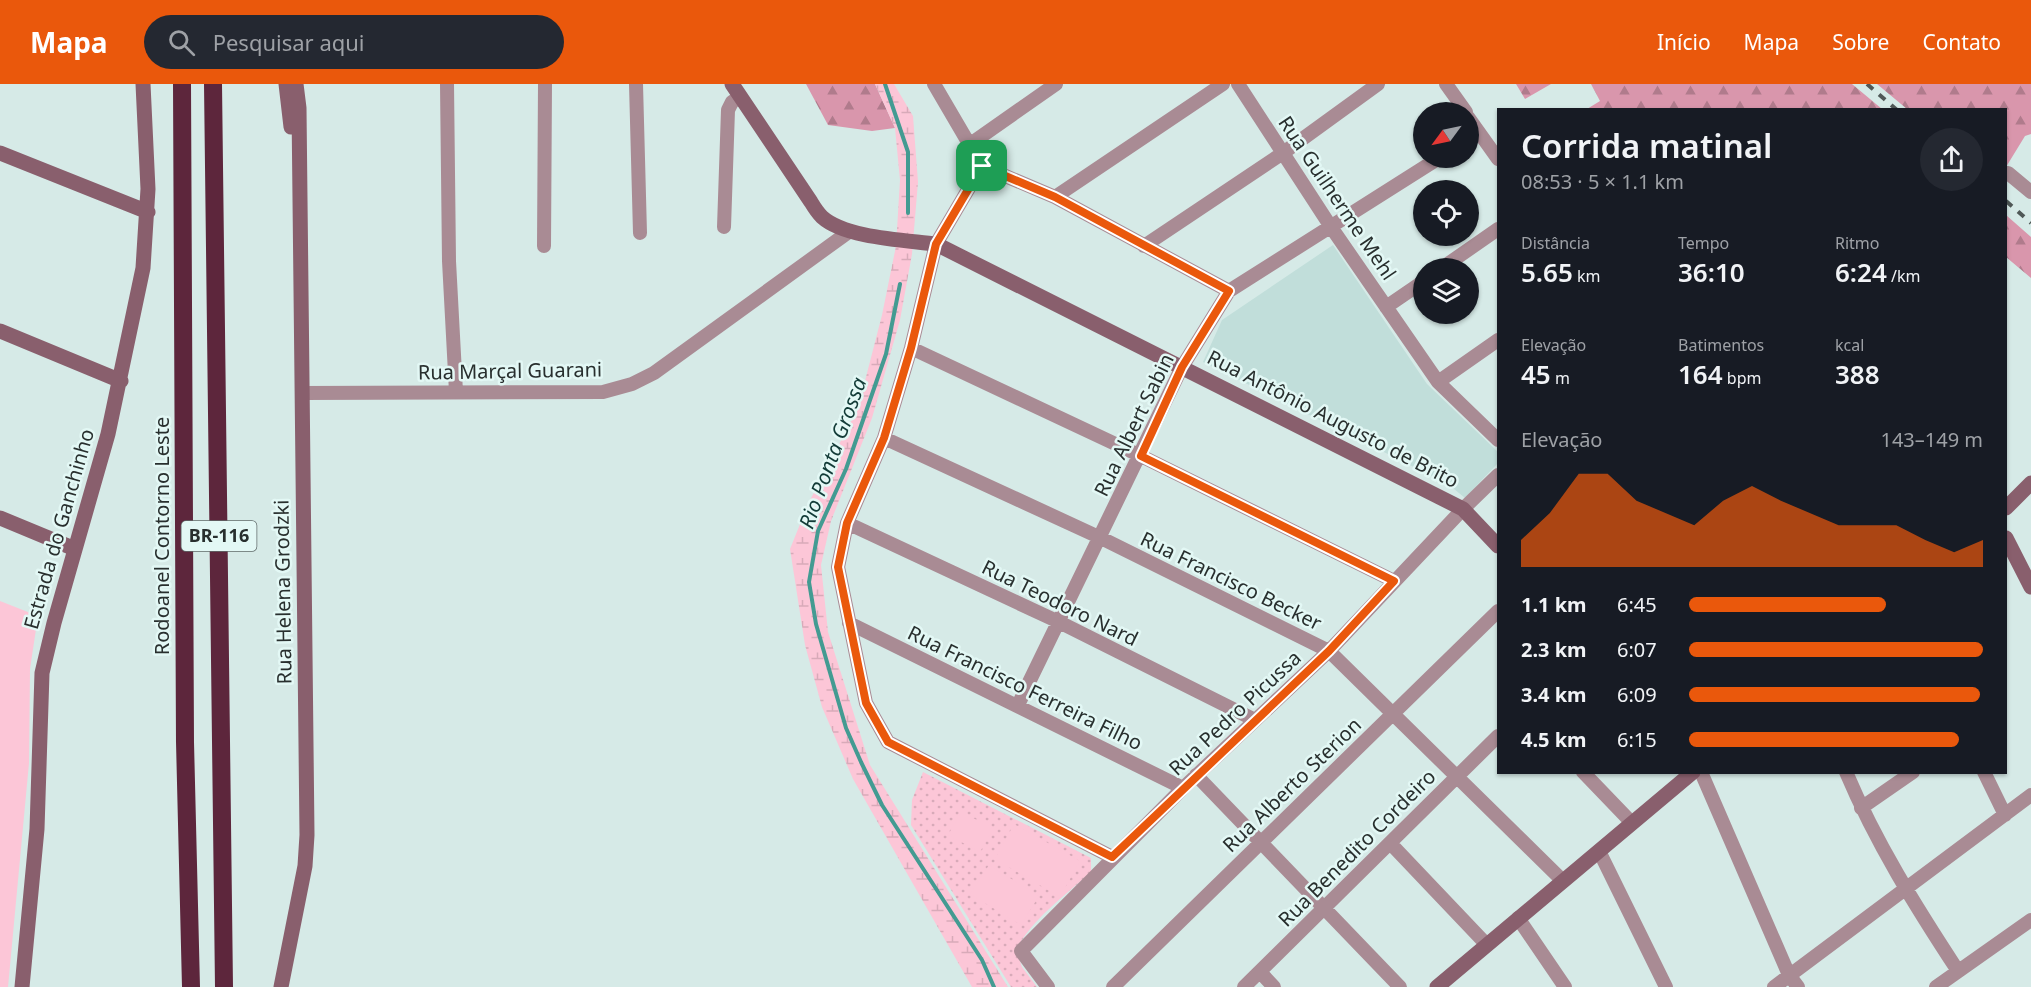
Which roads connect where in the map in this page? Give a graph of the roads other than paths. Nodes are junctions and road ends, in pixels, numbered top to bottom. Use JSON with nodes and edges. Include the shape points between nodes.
{"nodes":[{"id":1,"x":143,"y":84,"type":"edge"},
{"id":2,"x":182,"y":84,"type":"edge"},
{"id":3,"x":213,"y":84,"type":"edge"},
{"id":4,"x":286,"y":84,"type":"edge"},
{"id":5,"x":297,"y":84,"type":"edge"},
{"id":6,"x":447,"y":84,"type":"edge"},
{"id":7,"x":545,"y":84,"type":"edge"},
{"id":8,"x":636,"y":84,"type":"edge"},
{"id":9,"x":934,"y":84,"type":"edge"},
{"id":10,"x":1056,"y":84,"type":"edge"},
{"id":11,"x":1223,"y":84,"type":"edge"},
{"id":12,"x":1238,"y":84,"type":"edge"},
{"id":13,"x":1378,"y":84,"type":"edge"},
{"id":14,"x":1446,"y":84,"type":"edge"},
{"id":15,"x":736,"y":90,"type":"edge"},
{"id":16,"x":1459,"y":102,"type":"edge"},
{"id":17,"x":1479,"y":140,"type":"edge"},
{"id":18,"x":969,"y":145,"type":"junction"},
{"id":19,"x":0,"y":153,"type":"edge"},
{"id":20,"x":1283,"y":153,"type":"junction"},
{"id":21,"x":1497,"y":158,"type":"edge"},
{"id":22,"x":982,"y":166,"type":"junction"},
{"id":23,"x":1423,"y":168,"type":"edge"},
{"id":24,"x":2008,"y":173,"type":"dead end"},
{"id":25,"x":2031,"y":192,"type":"edge"},
{"id":26,"x":300,"y":195,"type":"junction"},
{"id":27,"x":1055,"y":197,"type":"junction"},
{"id":28,"x":148,"y":212,"type":"junction"},
{"id":29,"x":724,"y":226,"type":"dead end"},
{"id":30,"x":1331,"y":227,"type":"junction"},
{"id":31,"x":850,"y":231,"type":"junction"},
{"id":32,"x":1497,"y":231,"type":"edge"},
{"id":33,"x":640,"y":233,"type":"dead end"},
{"id":34,"x":936,"y":244,"type":"junction"},
{"id":35,"x":544,"y":246,"type":"dead end"},
{"id":36,"x":1144,"y":246,"type":"junction"},
{"id":37,"x":1457,"y":258,"type":"edge"},
{"id":38,"x":1413,"y":289,"type":"edge"},
{"id":39,"x":1229,"y":291,"type":"junction"},
{"id":40,"x":1386,"y":307,"type":"junction"},
{"id":41,"x":0,"y":331,"type":"edge"},
{"id":42,"x":1497,"y":341,"type":"edge"},
{"id":43,"x":911,"y":348,"type":"junction"},
{"id":44,"x":1182,"y":367,"type":"junction"},
{"id":45,"x":121,"y":381,"type":"junction"},
{"id":46,"x":1438,"y":382,"type":"junction"},
{"id":47,"x":456,"y":392,"type":"junction"},
{"id":48,"x":303,"y":393,"type":"junction"},
{"id":49,"x":884,"y":438,"type":"junction"},
{"id":50,"x":1497,"y":439,"type":"edge"},
{"id":51,"x":1141,"y":456,"type":"junction"},
{"id":52,"x":1497,"y":477,"type":"edge"},
{"id":53,"x":2031,"y":483,"type":"edge"},
{"id":54,"x":2007,"y":507,"type":"edge"},
{"id":55,"x":1463,"y":509,"type":"junction"},
{"id":56,"x":0,"y":518,"type":"edge"},
{"id":57,"x":847,"y":523,"type":"junction"},
{"id":58,"x":1101,"y":538,"type":"junction"},
{"id":59,"x":2007,"y":540,"type":"edge"},
{"id":60,"x":1497,"y":545,"type":"edge"},
{"id":61,"x":75,"y":549,"type":"junction"},
{"id":62,"x":1394,"y":581,"type":"junction"},
{"id":63,"x":2031,"y":587,"type":"edge"},
{"id":64,"x":1497,"y":612,"type":"edge"},
{"id":65,"x":1059,"y":622,"type":"junction"},
{"id":66,"x":849,"y":623,"type":"junction"},
{"id":67,"x":1329,"y":651,"type":"junction"},
{"id":68,"x":1017,"y":705,"type":"junction"},
{"id":69,"x":1391,"y":715,"type":"junction"},
{"id":70,"x":1255,"y":720,"type":"junction"},
{"id":71,"x":1497,"y":737,"type":"edge"},
{"id":72,"x":1585,"y":774,"type":"edge"},
{"id":73,"x":1691,"y":774,"type":"edge"},
{"id":74,"x":1702,"y":774,"type":"edge"},
{"id":75,"x":1847,"y":774,"type":"edge"},
{"id":76,"x":1910,"y":774,"type":"edge"},
{"id":77,"x":1985,"y":774,"type":"edge"},
{"id":78,"x":1196,"y":775,"type":"junction"},
{"id":79,"x":1455,"y":776,"type":"junction"},
{"id":80,"x":1183,"y":788,"type":"junction"},
{"id":81,"x":2031,"y":795,"type":"edge"},
{"id":82,"x":1861,"y":808,"type":"junction"},
{"id":83,"x":2005,"y":815,"type":"junction"},
{"id":84,"x":1632,"y":823,"type":"junction"},
{"id":85,"x":1260,"y":842,"type":"junction"},
{"id":86,"x":1391,"y":844,"type":"junction"},
{"id":87,"x":1599,"y":851,"type":"junction"},
{"id":88,"x":1112,"y":857,"type":"junction"},
{"id":89,"x":1563,"y":881,"type":"junction"},
{"id":90,"x":1905,"y":890,"type":"junction"},
{"id":91,"x":1324,"y":909,"type":"junction"},
{"id":92,"x":1518,"y":918,"type":"junction"},
{"id":93,"x":2031,"y":920,"type":"edge"},
{"id":94,"x":1487,"y":945,"type":"junction"},
{"id":95,"x":1958,"y":971,"type":"junction"},
{"id":96,"x":1260,"y":972,"type":"junction"},
{"id":97,"x":1790,"y":975,"type":"junction"},
{"id":98,"x":1445,"y":984,"type":"edge"},
{"id":99,"x":22,"y":987,"type":"edge"},
{"id":100,"x":190,"y":987,"type":"edge"},
{"id":101,"x":224,"y":987,"type":"edge"},
{"id":102,"x":281,"y":987,"type":"edge"},
{"id":103,"x":1048,"y":987,"type":"edge"},
{"id":104,"x":1113,"y":987,"type":"edge"},
{"id":105,"x":1244,"y":987,"type":"edge"},
{"id":106,"x":1274,"y":987,"type":"edge"},
{"id":107,"x":1400,"y":987,"type":"edge"},
{"id":108,"x":1565,"y":987,"type":"edge"},
{"id":109,"x":1666,"y":987,"type":"edge"},
{"id":110,"x":1774,"y":987,"type":"edge"},
{"id":111,"x":1798,"y":987,"type":"edge"},
{"id":112,"x":1936,"y":987,"type":"edge"}],
"edges":[{"from":1,"to":28,"type":"main road","name":"Estrada do Ganchinho"},
{"from":2,"to":100,"type":"highway","name":"Rodoanel Contorno Leste","number":"BR-116"},
{"from":3,"to":101,"type":"highway","number":"BR-116"},
{"from":4,"to":26,"type":"main road","name":"Rua Helena Grodzki"},
{"from":5,"to":26,"type":"main road","name":"Rua Helena Grodzki"},
{"from":6,"to":47,"type":"street","via":[[449,261]]},
{"from":7,"to":35,"type":"street"},
{"from":8,"to":33,"type":"street"},
{"from":9,"to":18,"type":"street"},
{"from":10,"to":18,"type":"street"},
{"from":11,"to":27,"type":"street"},
{"from":12,"to":20,"type":"street","name":"Rua Guilherme Mehl"},
{"from":13,"to":20,"type":"street"},
{"from":14,"to":16,"type":"street"},
{"from":15,"to":29,"type":"street","via":[[728,110]]},
{"from":15,"to":31,"type":"main road","name":"Rua Antônio Augusto de Brito","via":[[822,217]]},
{"from":17,"to":21,"type":"street"},
{"from":18,"to":22,"type":"street"},
{"from":19,"to":28,"type":"main road"},
{"from":20,"to":30,"type":"street","name":"Rua Guilherme Mehl"},
{"from":20,"to":36,"type":"street"},
{"from":22,"to":27,"type":"street"},
{"from":22,"to":34,"type":"street"},
{"from":23,"to":30,"type":"street","name":"Rua Albert Sabin"},
{"from":24,"to":25,"type":"street"},
{"from":26,"to":48,"type":"main road","name":"Rua Helena Grodzki"},
{"from":27,"to":36,"type":"street"},
{"from":28,"to":45,"type":"main road","name":"Estrada do Ganchinho","via":[[143,268]]},
{"from":30,"to":39,"type":"street","name":"Rua Albert Sabin"},
{"from":30,"to":40,"type":"street","name":"Rua Guilherme Mehl"},
{"from":31,"to":34,"type":"main road","name":"Rua Antônio Augusto de Brito"},
{"from":31,"to":47,"type":"street","name":"Rua Marçal Guarani","via":[[654,373],[632,384],[603,392]]},
{"from":32,"to":37,"type":"street"},
{"from":34,"to":43,"type":"street"},
{"from":34,"to":44,"type":"main road","name":"Rua Antônio Augusto de Brito"},
{"from":36,"to":39,"type":"street"},
{"from":38,"to":40,"type":"street"},
{"from":39,"to":44,"type":"street","name":"Rua Albert Sabin"},
{"from":40,"to":46,"type":"street","name":"Rua Guilherme Mehl"},
{"from":41,"to":45,"type":"main road"},
{"from":42,"to":46,"type":"street"},
{"from":43,"to":49,"type":"street"},
{"from":43,"to":51,"type":"street"},
{"from":44,"to":51,"type":"street","name":"Rua Albert Sabin"},
{"from":44,"to":55,"type":"main road","name":"Rua Antônio Augusto de Brito"},
{"from":45,"to":61,"type":"main road","name":"Estrada do Ganchinho"},
{"from":46,"to":50,"type":"street","name":"Rua Guilherme Mehl"},
{"from":47,"to":48,"type":"street","name":"Rua Marçal Guarani"},
{"from":48,"to":102,"type":"main road","name":"Rua Helena Grodzki","via":[[307,835],[305,866]]},
{"from":49,"to":57,"type":"street"},
{"from":49,"to":58,"type":"street","name":"Rua Francisco Becker"},
{"from":51,"to":58,"type":"street","name":"Rua Albert Sabin"},
{"from":51,"to":62,"type":"street"},
{"from":52,"to":55,"type":"street","name":"Rua Pedro Picussa"},
{"from":53,"to":54,"type":"main road"},
{"from":55,"to":60,"type":"main road","name":"Rua Antônio Augusto de Brito"},
{"from":55,"to":62,"type":"street","name":"Rua Pedro Picussa"},
{"from":56,"to":61,"type":"main road"},
{"from":57,"to":65,"type":"street","name":"Rua Teodoro Nard"},
{"from":57,"to":66,"type":"street","via":[[838,567]]},
{"from":58,"to":65,"type":"street","name":"Rua Albert Sabin"},
{"from":58,"to":67,"type":"street","name":"Rua Francisco Becker"},
{"from":59,"to":63,"type":"main road"},
{"from":61,"to":99,"type":"main road","name":"Estrada do Ganchinho","via":[[42,674],[37,829]]},
{"from":62,"to":67,"type":"street","name":"Rua Pedro Picussa"},
{"from":64,"to":69,"type":"street","name":"Rua Alberto Sterion"},
{"from":65,"to":68,"type":"street","name":"Rua Albert Sabin"},
{"from":65,"to":70,"type":"street","name":"Rua Teodoro Nard"},
{"from":66,"to":68,"type":"street","name":"Rua Francisco Ferreira Filho"},
{"from":66,"to":88,"type":"street","via":[[866,703],[888,742]]},
{"from":67,"to":69,"type":"street","name":"Rua Francisco Becker"},
{"from":67,"to":70,"type":"street","name":"Rua Pedro Picussa"},
{"from":68,"to":80,"type":"street","name":"Rua Francisco Ferreira Filho"},
{"from":69,"to":79,"type":"street","name":"Rua Francisco Becker"},
{"from":69,"to":85,"type":"street","name":"Rua Alberto Sterion"},
{"from":70,"to":78,"type":"street","name":"Rua Pedro Picussa"},
{"from":71,"to":79,"type":"street","name":"Rua Benedito Cordeiro"},
{"from":72,"to":84,"type":"street"},
{"from":73,"to":84,"type":"main road"},
{"from":74,"to":97,"type":"street"},
{"from":75,"to":82,"type":"street"},
{"from":76,"to":82,"type":"street"},
{"from":77,"to":83,"type":"street"},
{"from":78,"to":80,"type":"street","name":"Rua Pedro Picussa"},
{"from":78,"to":85,"type":"street"},
{"from":79,"to":86,"type":"street","name":"Rua Benedito Cordeiro"},
{"from":79,"to":89,"type":"street","name":"Rua Francisco Becker"},
{"from":80,"to":88,"type":"street","name":"Rua Pedro Picussa"},
{"from":81,"to":83,"type":"street"},
{"from":82,"to":90,"type":"street"},
{"from":83,"to":90,"type":"street"},
{"from":84,"to":87,"type":"main road"},
{"from":85,"to":91,"type":"street"},
{"from":85,"to":104,"type":"street","name":"Rua Alberto Sterion"},
{"from":86,"to":91,"type":"street","name":"Rua Benedito Cordeiro"},
{"from":86,"to":94,"type":"street"},
{"from":87,"to":89,"type":"main road"},
{"from":87,"to":109,"type":"street"},
{"from":88,"to":103,"type":"street","name":"Rua Pedro Picussa","via":[[1021,951]]},
{"from":89,"to":92,"type":"main road"},
{"from":90,"to":95,"type":"street"},
{"from":90,"to":97,"type":"street"},
{"from":91,"to":96,"type":"street","name":"Rua Benedito Cordeiro"},
{"from":91,"to":107,"type":"street"},
{"from":92,"to":94,"type":"main road"},
{"from":92,"to":108,"type":"street"},
{"from":93,"to":95,"type":"street"},
{"from":94,"to":98,"type":"main road"},
{"from":95,"to":112,"type":"street"},
{"from":96,"to":105,"type":"street","name":"Rua Benedito Cordeiro"},
{"from":96,"to":106,"type":"street"},
{"from":97,"to":110,"type":"street"},
{"from":97,"to":111,"type":"street"}]}
